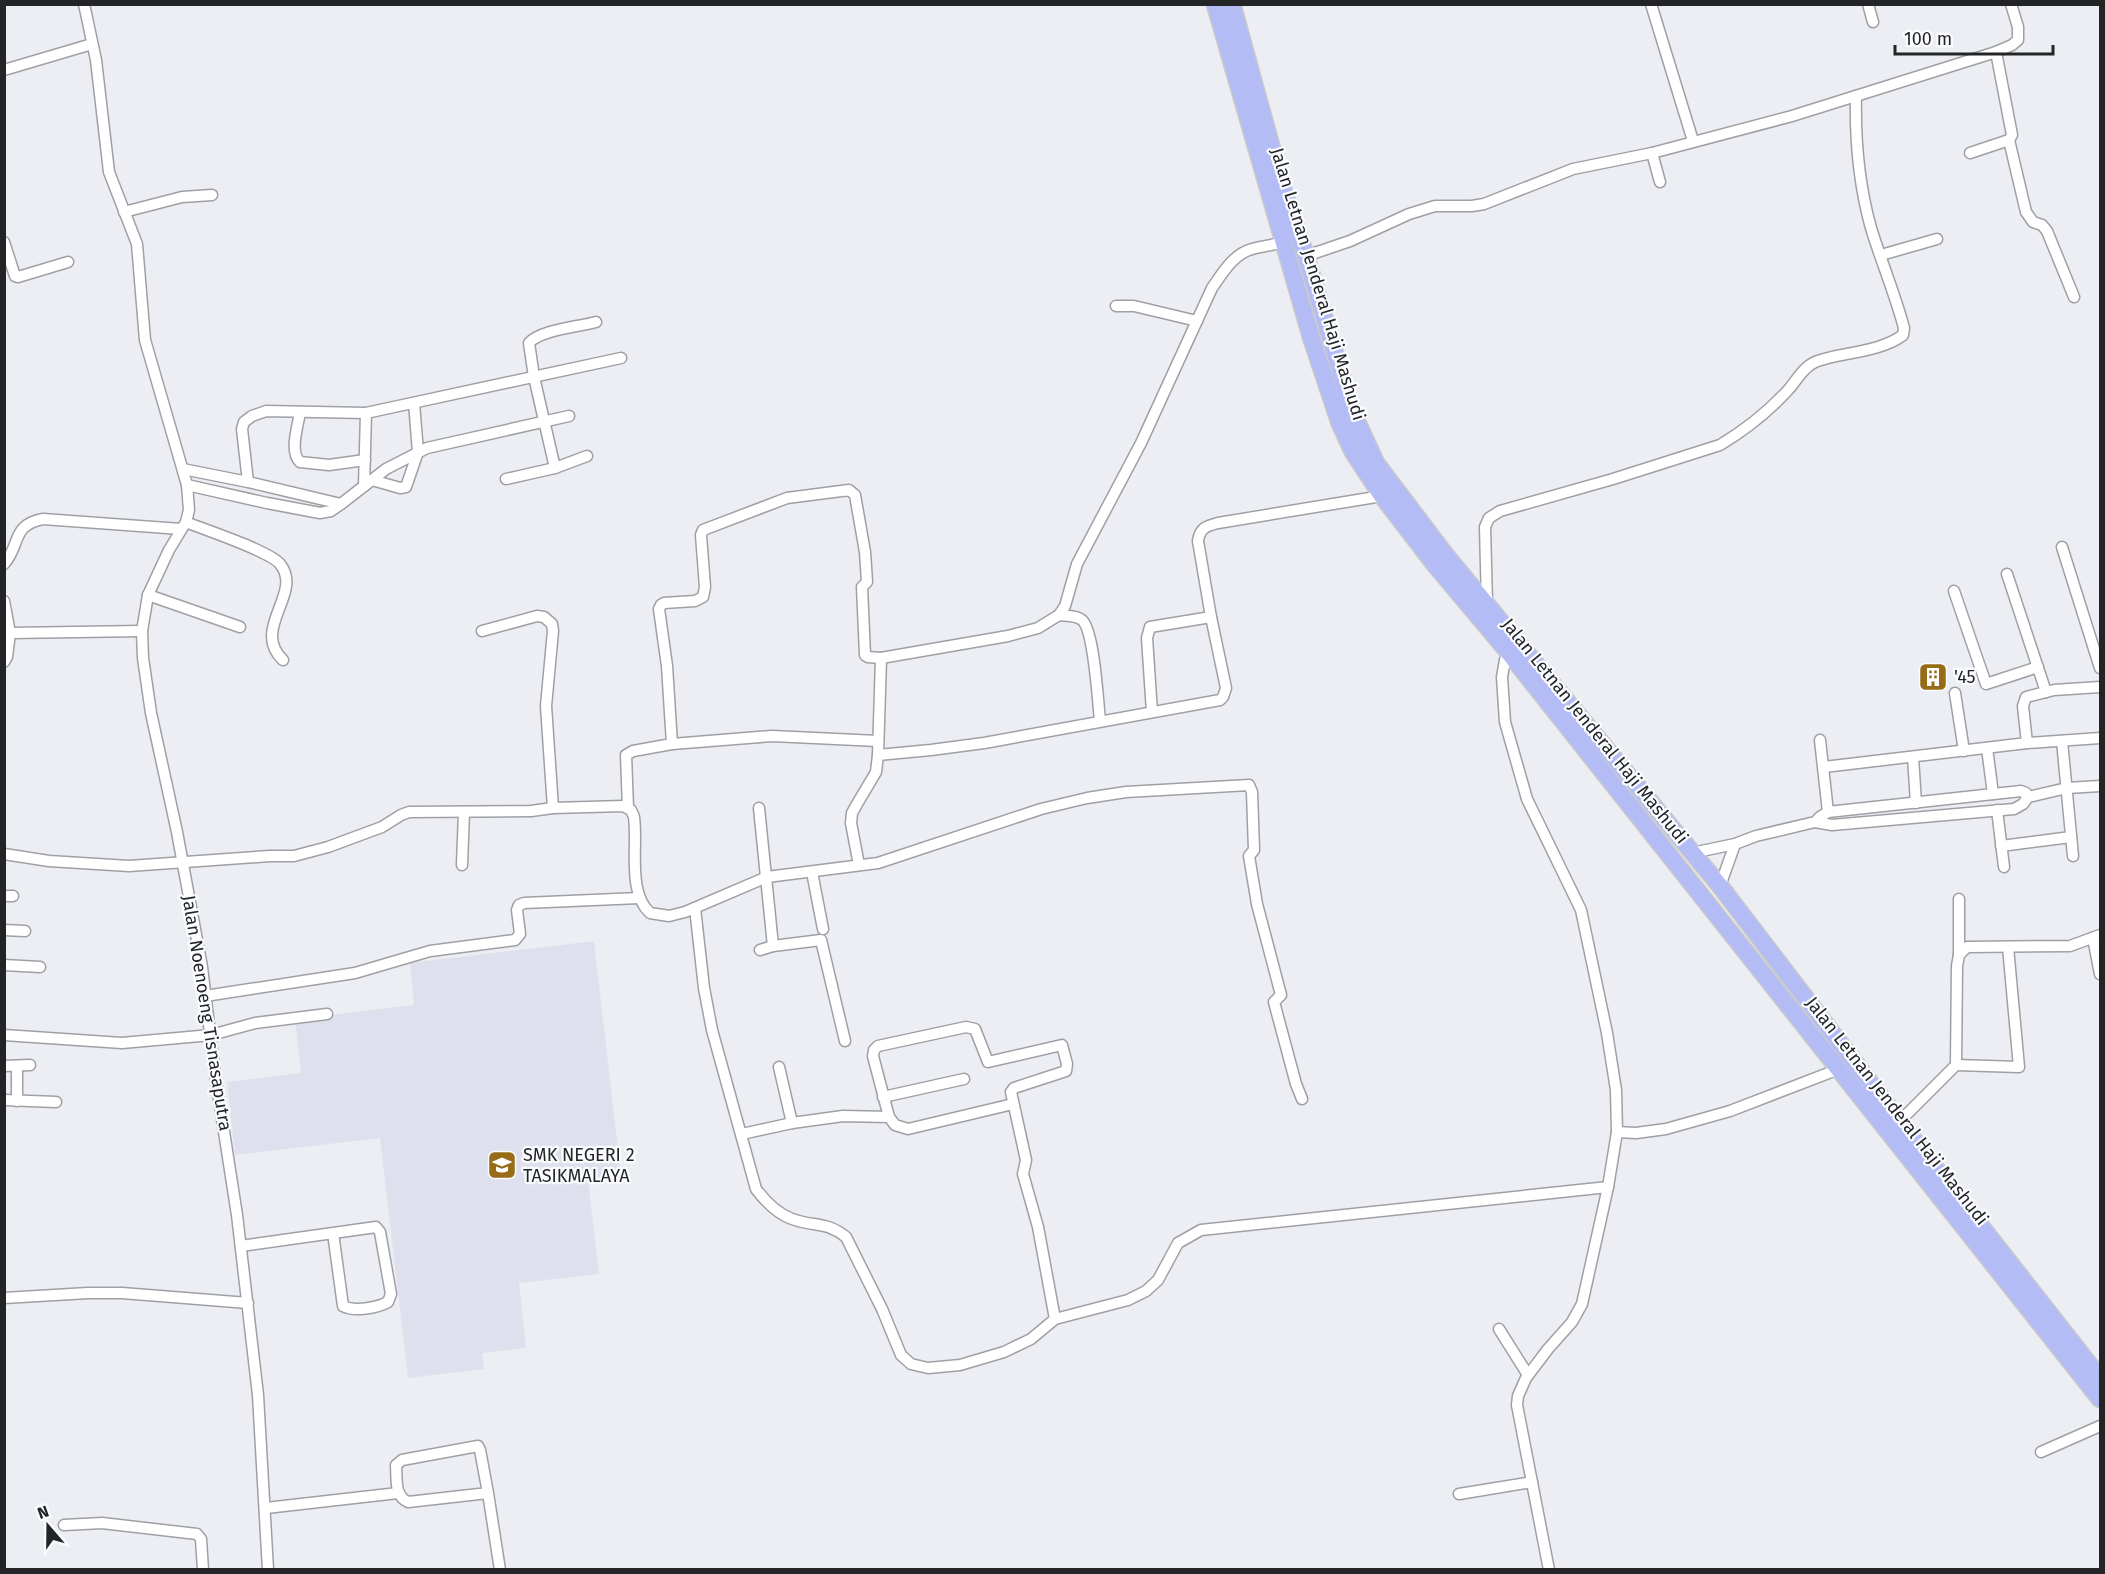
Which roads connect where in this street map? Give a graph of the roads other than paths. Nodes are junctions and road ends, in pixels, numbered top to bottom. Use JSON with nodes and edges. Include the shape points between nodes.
{"nodes":[{"id":1,"x":84,"y":4,"type":"edge"},
{"id":2,"x":1215,"y":4,"type":"edge"},
{"id":3,"x":1232,"y":4,"type":"edge"},
{"id":4,"x":1651,"y":4,"type":"edge"},
{"id":5,"x":1868,"y":4,"type":"edge"},
{"id":6,"x":2011,"y":4,"type":"edge"},
{"id":7,"x":1873,"y":22,"type":"dead end"},
{"id":8,"x":93,"y":44,"type":"junction"},
{"id":9,"x":1996,"y":51,"type":"junction"},
{"id":10,"x":4,"y":70,"type":"edge"},
{"id":11,"x":1856,"y":96,"type":"junction"},
{"id":12,"x":2009,"y":140,"type":"junction"},
{"id":13,"x":1693,"y":141,"type":"junction"},
{"id":14,"x":1652,"y":153,"type":"junction"},
{"id":15,"x":1970,"y":153,"type":"dead end"},
{"id":16,"x":1660,"y":182,"type":"dead end"},
{"id":17,"x":212,"y":195,"type":"dead end"},
{"id":18,"x":124,"y":212,"type":"junction"},
{"id":19,"x":1937,"y":238,"type":"dead end"},
{"id":20,"x":4,"y":242,"type":"edge"},
{"id":21,"x":1284,"y":242,"type":"junction"},
{"id":22,"x":1881,"y":255,"type":"junction"},
{"id":23,"x":1306,"y":256,"type":"junction"},
{"id":24,"x":68,"y":262,"type":"dead end"},
{"id":25,"x":2074,"y":297,"type":"dead end"},
{"id":26,"x":1116,"y":306,"type":"dead end"},
{"id":27,"x":1197,"y":321,"type":"junction"},
{"id":28,"x":596,"y":322,"type":"dead end"},
{"id":29,"x":1328,"y":332,"type":"junction"},
{"id":30,"x":1311,"y":337,"type":"junction"},
{"id":31,"x":621,"y":358,"type":"dead end"},
{"id":32,"x":534,"y":376,"type":"junction"},
{"id":33,"x":414,"y":403,"type":"junction"},
{"id":34,"x":300,"y":412,"type":"junction"},
{"id":35,"x":366,"y":413,"type":"junction"},
{"id":36,"x":569,"y":416,"type":"dead end"},
{"id":37,"x":545,"y":421,"type":"junction"},
{"id":38,"x":418,"y":452,"type":"junction"},
{"id":39,"x":587,"y":456,"type":"dead end"},
{"id":40,"x":365,"y":460,"type":"junction"},
{"id":41,"x":555,"y":468,"type":"junction"},
{"id":42,"x":183,"y":469,"type":"junction"},
{"id":43,"x":506,"y":479,"type":"dead end"},
{"id":44,"x":249,"y":483,"type":"junction"},
{"id":45,"x":368,"y":483,"type":"junction"},
{"id":46,"x":187,"y":484,"type":"junction"},
{"id":47,"x":269,"y":487,"type":"junction"},
{"id":48,"x":296,"y":494,"type":"junction"},
{"id":49,"x":1382,"y":496,"type":"junction"},
{"id":50,"x":267,"y":503,"type":"junction"},
{"id":51,"x":341,"y":504,"type":"junction"},
{"id":52,"x":294,"y":508,"type":"junction"},
{"id":53,"x":184,"y":526,"type":"junction"},
{"id":54,"x":2062,"y":547,"type":"dead end"},
{"id":55,"x":4,"y":564,"type":"edge"},
{"id":56,"x":2007,"y":574,"type":"dead end"},
{"id":57,"x":1954,"y":591,"type":"dead end"},
{"id":58,"x":148,"y":595,"type":"junction"},
{"id":59,"x":4,"y":602,"type":"edge"},
{"id":60,"x":1488,"y":604,"type":"junction"},
{"id":61,"x":1059,"y":615,"type":"junction"},
{"id":62,"x":1211,"y":617,"type":"junction"},
{"id":63,"x":240,"y":627,"type":"dead end"},
{"id":64,"x":142,"y":631,"type":"junction"},
{"id":65,"x":482,"y":631,"type":"dead end"},
{"id":66,"x":10,"y":633,"type":"junction"},
{"id":67,"x":1509,"y":653,"type":"junction"},
{"id":68,"x":881,"y":658,"type":"junction"},
{"id":69,"x":283,"y":660,"type":"dead end"},
{"id":70,"x":4,"y":662,"type":"edge"},
{"id":71,"x":2038,"y":667,"type":"junction"},
{"id":72,"x":2100,"y":668,"type":"edge"},
{"id":73,"x":2100,"y":687,"type":"edge"},
{"id":74,"x":2046,"y":692,"type":"junction"},
{"id":75,"x":1955,"y":693,"type":"dead end"},
{"id":76,"x":1152,"y":712,"type":"junction"},
{"id":77,"x":1100,"y":721,"type":"junction"},
{"id":78,"x":2100,"y":738,"type":"edge"},
{"id":79,"x":1820,"y":740,"type":"dead end"},
{"id":80,"x":878,"y":741,"type":"junction"},
{"id":81,"x":2062,"y":741,"type":"junction"},
{"id":82,"x":2027,"y":743,"type":"junction"},
{"id":83,"x":672,"y":744,"type":"junction"},
{"id":84,"x":1987,"y":748,"type":"junction"},
{"id":85,"x":1964,"y":751,"type":"junction"},
{"id":86,"x":878,"y":755,"type":"junction"},
{"id":87,"x":1912,"y":757,"type":"junction"},
{"id":88,"x":1824,"y":766,"type":"junction"},
{"id":89,"x":2100,"y":786,"type":"edge"},
{"id":90,"x":2067,"y":788,"type":"junction"},
{"id":91,"x":1993,"y":794,"type":"junction"},
{"id":92,"x":2028,"y":797,"type":"junction"},
{"id":93,"x":1916,"y":803,"type":"junction"},
{"id":94,"x":553,"y":808,"type":"junction"},
{"id":95,"x":628,"y":808,"type":"junction"},
{"id":96,"x":759,"y":808,"type":"dead end"},
{"id":97,"x":1997,"y":810,"type":"junction"},
{"id":98,"x":465,"y":812,"type":"junction"},
{"id":99,"x":1828,"y":812,"type":"junction"},
{"id":100,"x":1815,"y":822,"type":"junction"},
{"id":101,"x":2071,"y":837,"type":"junction"},
{"id":102,"x":1735,"y":844,"type":"junction"},
{"id":103,"x":2001,"y":846,"type":"junction"},
{"id":104,"x":1692,"y":853,"type":"junction"},
{"id":105,"x":4,"y":854,"type":"edge"},
{"id":106,"x":2073,"y":856,"type":"dead end"},
{"id":107,"x":184,"y":863,"type":"junction"},
{"id":108,"x":859,"y":865,"type":"junction"},
{"id":109,"x":462,"y":866,"type":"dead end"},
{"id":110,"x":2004,"y":867,"type":"dead end"},
{"id":111,"x":812,"y":872,"type":"junction"},
{"id":112,"x":767,"y":878,"type":"junction"},
{"id":113,"x":1720,"y":886,"type":"junction"},
{"id":114,"x":639,"y":898,"type":"junction"},
{"id":115,"x":1959,"y":899,"type":"dead end"},
{"id":116,"x":694,"y":908,"type":"junction"},
{"id":117,"x":823,"y":929,"type":"dead end"},
{"id":118,"x":4,"y":930,"type":"edge"},
{"id":119,"x":25,"y":931,"type":"dead end"},
{"id":120,"x":2097,"y":937,"type":"edge"},
{"id":121,"x":773,"y":946,"type":"junction"},
{"id":122,"x":2008,"y":947,"type":"junction"},
{"id":123,"x":760,"y":950,"type":"dead end"},
{"id":124,"x":1959,"y":955,"type":"junction"},
{"id":125,"x":4,"y":965,"type":"edge"},
{"id":126,"x":40,"y":967,"type":"dead end"},
{"id":127,"x":2100,"y":974,"type":"edge"},
{"id":128,"x":205,"y":996,"type":"junction"},
{"id":129,"x":327,"y":1014,"type":"dead end"},
{"id":130,"x":4,"y":1035,"type":"edge"},
{"id":131,"x":211,"y":1035,"type":"junction"},
{"id":132,"x":845,"y":1041,"type":"dead end"},
{"id":133,"x":30,"y":1065,"type":"dead end"},
{"id":134,"x":1956,"y":1065,"type":"junction"},
{"id":135,"x":4,"y":1066,"type":"edge"},
{"id":136,"x":16,"y":1066,"type":"junction"},
{"id":137,"x":779,"y":1066,"type":"dead end"},
{"id":138,"x":1839,"y":1069,"type":"junction"},
{"id":139,"x":964,"y":1079,"type":"dead end"},
{"id":140,"x":883,"y":1097,"type":"junction"},
{"id":141,"x":1302,"y":1099,"type":"dead end"},
{"id":142,"x":4,"y":1100,"type":"edge"},
{"id":143,"x":17,"y":1101,"type":"junction"},
{"id":144,"x":56,"y":1102,"type":"dead end"},
{"id":145,"x":1013,"y":1104,"type":"junction"},
{"id":146,"x":889,"y":1117,"type":"junction"},
{"id":147,"x":1900,"y":1121,"type":"junction"},
{"id":148,"x":792,"y":1123,"type":"junction"},
{"id":149,"x":1617,"y":1132,"type":"junction"},
{"id":150,"x":742,"y":1134,"type":"junction"},
{"id":151,"x":1608,"y":1187,"type":"junction"},
{"id":152,"x":333,"y":1233,"type":"junction"},
{"id":153,"x":241,"y":1246,"type":"junction"},
{"id":154,"x":4,"y":1298,"type":"edge"},
{"id":155,"x":248,"y":1303,"type":"junction"},
{"id":156,"x":1055,"y":1319,"type":"junction"},
{"id":157,"x":1499,"y":1329,"type":"dead end"},
{"id":158,"x":1528,"y":1375,"type":"junction"},
{"id":159,"x":2100,"y":1378,"type":"edge"},
{"id":160,"x":2100,"y":1399,"type":"edge"},
{"id":161,"x":2100,"y":1426,"type":"edge"},
{"id":162,"x":2041,"y":1452,"type":"dead end"},
{"id":163,"x":1532,"y":1482,"type":"junction"},
{"id":164,"x":398,"y":1493,"type":"junction"},
{"id":165,"x":488,"y":1493,"type":"junction"},
{"id":166,"x":1459,"y":1494,"type":"dead end"},
{"id":167,"x":266,"y":1508,"type":"junction"},
{"id":168,"x":64,"y":1526,"type":"dead end"},
{"id":169,"x":203,"y":1569,"type":"edge"},
{"id":170,"x":268,"y":1569,"type":"edge"},
{"id":171,"x":500,"y":1569,"type":"edge"},
{"id":172,"x":1549,"y":1569,"type":"edge"}],
"edges":[{"from":1,"to":8,"type":"street","name":"Jalan Noenoeng Tisnasaputra"},
{"from":2,"to":21,"type":"main road","name":"Jalan Letnan Jenderal Haji Mashudi"},
{"from":3,"to":23,"type":"main road","name":"Jalan Letnan Jenderal Haji Mashudi","via":[[1285,196]]},
{"from":4,"to":13,"type":"street"},
{"from":5,"to":7,"type":"street"},
{"from":6,"to":9,"type":"street","via":[[2018,40]]},
{"from":8,"to":10,"type":"street"},
{"from":8,"to":18,"type":"street","name":"Jalan Noenoeng Tisnasaputra","via":[[109,172]]},
{"from":9,"to":11,"type":"street"},
{"from":9,"to":12,"type":"street","via":[[2012,129]]},
{"from":11,"to":13,"type":"street"},
{"from":11,"to":22,"type":"street","via":[[1855,129],[1861,177]]},
{"from":12,"to":15,"type":"street"},
{"from":12,"to":25,"type":"street","via":[[2026,212],[2047,231]]},
{"from":13,"to":14,"type":"street"},
{"from":14,"to":16,"type":"street"},
{"from":14,"to":23,"type":"street","via":[[1573,169],[1472,207],[1435,206]]},
{"from":17,"to":18,"type":"street","via":[[182,197]]},
{"from":18,"to":42,"type":"street","name":"Jalan Noenoeng Tisnasaputra","via":[[137,244],[145,340]]},
{"from":19,"to":22,"type":"street"},
{"from":20,"to":24,"type":"street","via":[[18,277]]},
{"from":21,"to":27,"type":"street","via":[[1250,249],[1232,261],[1212,288]]},
{"from":21,"to":30,"type":"main road","name":"Jalan Letnan Jenderal Haji Mashudi"},
{"from":22,"to":60,"type":"street","via":[[1904,328],[1900,337],[1814,362],[1762,416],[1720,445],[1492,515],[1485,527]]},
{"from":23,"to":29,"type":"main road","name":"Jalan Letnan Jenderal Haji Mashudi"},
{"from":26,"to":27,"type":"street","via":[[1134,306]]},
{"from":27,"to":61,"type":"street","via":[[1141,443],[1077,564]]},
{"from":28,"to":32,"type":"street","via":[[533,338],[528,350]]},
{"from":29,"to":30,"type":"main road"},
{"from":29,"to":60,"type":"main road","name":"Jalan Letnan Jenderal Haji Mashudi","via":[[1352,411],[1376,464]]},
{"from":30,"to":49,"type":"main road","name":"Jalan Letnan Jenderal Haji Mashudi","via":[[1340,424]]},
{"from":31,"to":32,"type":"street"},
{"from":32,"to":33,"type":"street"},
{"from":32,"to":37,"type":"street"},
{"from":33,"to":35,"type":"street"},
{"from":33,"to":38,"type":"street"},
{"from":34,"to":35,"type":"street"},
{"from":34,"to":40,"type":"street","via":[[294,452],[297,460],[329,465]]},
{"from":34,"to":44,"type":"street","via":[[259,412],[244,422]]},
{"from":35,"to":40,"type":"street"},
{"from":36,"to":37,"type":"street"},
{"from":37,"to":38,"type":"street"},
{"from":37,"to":41,"type":"street"},
{"from":38,"to":45,"type":"street"},
{"from":38,"to":45,"type":"street","via":[[405,488]]},
{"from":39,"to":41,"type":"street"},
{"from":40,"to":45,"type":"street"},
{"from":41,"to":43,"type":"street"},
{"from":42,"to":44,"type":"street"},
{"from":42,"to":46,"type":"street","name":"Jalan Noenoeng Tisnasaputra"},
{"from":44,"to":47,"type":"street"},
{"from":45,"to":51,"type":"street"},
{"from":46,"to":50,"type":"street"},
{"from":46,"to":53,"type":"street","name":"Jalan Noenoeng Tisnasaputra","via":[[189,510]]},
{"from":47,"to":48,"type":"street"},
{"from":47,"to":50,"type":"street"},
{"from":48,"to":51,"type":"street"},
{"from":48,"to":52,"type":"street"},
{"from":49,"to":62,"type":"street","via":[[1206,526],[1198,541]]},
{"from":49,"to":67,"type":"main road","name":"Jalan Letnan Jenderal Haji Mashudi"},
{"from":50,"to":52,"type":"street"},
{"from":51,"to":52,"type":"street","via":[[327,512]]},
{"from":53,"to":55,"type":"street","via":[[33,521],[21,529]]},
{"from":53,"to":58,"type":"street","name":"Jalan Noenoeng Tisnasaputra"},
{"from":53,"to":69,"type":"street","via":[[269,555],[281,565],[286,582],[271,631],[273,646]]},
{"from":54,"to":72,"type":"street"},
{"from":56,"to":71,"type":"street"},
{"from":57,"to":71,"type":"street","via":[[1986,684]]},
{"from":58,"to":63,"type":"street"},
{"from":58,"to":64,"type":"street","name":"Jalan Noenoeng Tisnasaputra"},
{"from":59,"to":66,"type":"street"},
{"from":60,"to":104,"type":"main road","name":"Jalan Letnan Jenderal Haji Mashudi"},
{"from":61,"to":68,"type":"street","via":[[1038,628],[1008,636]]},
{"from":61,"to":77,"type":"street","via":[[1078,617],[1089,634]]},
{"from":62,"to":76,"type":"street","via":[[1150,627],[1147,639]]},
{"from":62,"to":76,"type":"street","via":[[1226,688],[1223,697]]},
{"from":64,"to":66,"type":"street"},
{"from":64,"to":107,"type":"street","name":"Jalan Noenoeng Tisnasaputra","via":[[151,713]]},
{"from":65,"to":94,"type":"street","via":[[537,616],[552,624],[546,706]]},
{"from":66,"to":70,"type":"street"},
{"from":67,"to":138,"type":"main road","name":"Jalan Letnan Jenderal Haji Mashudi"},
{"from":67,"to":149,"type":"street","via":[[1502,676],[1505,722],[1527,799],[1581,910],[1607,1033],[1616,1090]]},
{"from":68,"to":80,"type":"street"},
{"from":68,"to":83,"type":"street","via":[[866,655],[862,586],[867,582],[865,552],[853,492],[787,498],[709,527],[701,535],[703,597],[659,607]]},
{"from":71,"to":74,"type":"street"},
{"from":73,"to":74,"type":"street"},
{"from":74,"to":82,"type":"street","via":[[2024,699]]},
{"from":75,"to":85,"type":"street"},
{"from":76,"to":77,"type":"street"},
{"from":77,"to":86,"type":"street","via":[[984,742]]},
{"from":78,"to":81,"type":"street"},
{"from":79,"to":88,"type":"street"},
{"from":80,"to":83,"type":"street","via":[[772,736]]},
{"from":80,"to":86,"type":"street"},
{"from":81,"to":82,"type":"street"},
{"from":81,"to":90,"type":"street"},
{"from":82,"to":84,"type":"street"},
{"from":83,"to":95,"type":"street","via":[[628,752]]},
{"from":84,"to":85,"type":"street"},
{"from":84,"to":91,"type":"street"},
{"from":85,"to":87,"type":"street"},
{"from":86,"to":108,"type":"street","via":[[876,772],[852,813]]},
{"from":87,"to":88,"type":"street"},
{"from":87,"to":93,"type":"street"},
{"from":88,"to":99,"type":"street"},
{"from":89,"to":90,"type":"street"},
{"from":90,"to":92,"type":"street"},
{"from":90,"to":101,"type":"street"},
{"from":91,"to":92,"type":"street","via":[[2021,791]]},
{"from":91,"to":93,"type":"street"},
{"from":92,"to":97,"type":"street","via":[[2020,806]]},
{"from":93,"to":99,"type":"street"},
{"from":94,"to":95,"type":"street"},
{"from":94,"to":98,"type":"street"},
{"from":95,"to":114,"type":"street","via":[[634,817]]},
{"from":96,"to":112,"type":"street"},
{"from":97,"to":100,"type":"street","via":[[1832,825]]},
{"from":97,"to":103,"type":"street"},
{"from":98,"to":107,"type":"street","via":[[409,812],[382,827],[294,856]]},
{"from":98,"to":109,"type":"street"},
{"from":99,"to":100,"type":"street"},
{"from":100,"to":102,"type":"street"},
{"from":101,"to":103,"type":"street"},
{"from":101,"to":106,"type":"street"},
{"from":102,"to":104,"type":"street"},
{"from":102,"to":113,"type":"street"},
{"from":103,"to":110,"type":"street"},
{"from":104,"to":113,"type":"main road","name":"Jalan Letnan Jenderal Haji Mashudi"},
{"from":105,"to":107,"type":"street","via":[[129,866]]},
{"from":107,"to":128,"type":"street","name":"Jalan Noenoeng Tisnasaputra"},
{"from":108,"to":111,"type":"street"},
{"from":108,"to":141,"type":"street","via":[[878,863],[1041,809],[1087,798],[1249,785],[1254,850],[1249,856],[1257,904],[1281,995],[1274,1002]]},
{"from":111,"to":112,"type":"street"},
{"from":111,"to":117,"type":"street"},
{"from":112,"to":116,"type":"street"},
{"from":112,"to":121,"type":"street"},
{"from":113,"to":147,"type":"main road","name":"Jalan Letnan Jenderal Haji Mashudi"},
{"from":114,"to":116,"type":"street","via":[[650,913],[659,915]]},
{"from":114,"to":128,"type":"street","via":[[524,903],[517,910],[520,934],[515,940],[430,951],[355,973]]},
{"from":115,"to":124,"type":"street"},
{"from":116,"to":150,"type":"street","via":[[712,1030]]},
{"from":118,"to":119,"type":"street"},
{"from":120,"to":122,"type":"street","via":[[2070,946]]},
{"from":120,"to":127,"type":"street"},
{"from":121,"to":123,"type":"street"},
{"from":121,"to":132,"type":"street","via":[[818,939],[822,942]]},
{"from":122,"to":124,"type":"street","via":[[1966,947]]},
{"from":122,"to":134,"type":"street","via":[[2019,1067]]},
{"from":124,"to":134,"type":"street"},
{"from":125,"to":126,"type":"street"},
{"from":128,"to":131,"type":"street","name":"Jalan Noenoeng Tisnasaputra"},
{"from":129,"to":131,"type":"street","via":[[255,1023]]},
{"from":130,"to":131,"type":"street","via":[[122,1042]]},
{"from":131,"to":153,"type":"street","name":"Jalan Noenoeng Tisnasaputra"},
{"from":133,"to":136,"type":"street"},
{"from":134,"to":147,"type":"street"},
{"from":135,"to":136,"type":"street"},
{"from":136,"to":143,"type":"street"},
{"from":137,"to":148,"type":"street"},
{"from":138,"to":149,"type":"street","via":[[1730,1111],[1666,1129]]},
{"from":138,"to":160,"type":"main road","name":"Jalan Letnan Jenderal Haji Mashudi"},
{"from":139,"to":140,"type":"street"},
{"from":140,"to":145,"type":"street","via":[[873,1056],[874,1050],[885,1043],[973,1027],[986,1059],[991,1062],[1062,1045],[1067,1070],[1012,1089]]},
{"from":140,"to":146,"type":"street"},
{"from":142,"to":143,"type":"street"},
{"from":143,"to":144,"type":"street"},
{"from":145,"to":146,"type":"street","via":[[908,1129],[896,1125]]},
{"from":145,"to":156,"type":"street","via":[[1026,1160],[1023,1174],[1038,1227]]},
{"from":146,"to":148,"type":"street","via":[[843,1116]]},
{"from":147,"to":159,"type":"main road","name":"Jalan Letnan Jenderal Haji Mashudi"},
{"from":148,"to":150,"type":"street"},
{"from":149,"to":151,"type":"street"},
{"from":150,"to":156,"type":"street","via":[[756,1189],[762,1198],[792,1219],[827,1225],[846,1237],[901,1355],[911,1364],[928,1368],[960,1365],[1004,1352],[1031,1339]]},
{"from":151,"to":156,"type":"street","via":[[1201,1230],[1178,1243],[1158,1280],[1146,1291],[1128,1300]]},
{"from":151,"to":158,"type":"street","via":[[1578,1314]]},
{"from":152,"to":152,"type":"street","via":[[343,1306],[352,1309],[388,1302],[391,1294],[380,1230],[376,1227]]},
{"from":152,"to":153,"type":"street"},
{"from":153,"to":155,"type":"street","name":"Jalan Noenoeng Tisnasaputra"},
{"from":154,"to":155,"type":"street","via":[[122,1293]]},
{"from":155,"to":167,"type":"street","name":"Jalan Noenoeng Tisnasaputra"},
{"from":157,"to":158,"type":"street"},
{"from":158,"to":163,"type":"street","via":[[1517,1406]]},
{"from":161,"to":162,"type":"street"},
{"from":163,"to":166,"type":"street"},
{"from":163,"to":172,"type":"street"},
{"from":164,"to":165,"type":"street","via":[[408,1502]]},
{"from":164,"to":165,"type":"street","via":[[399,1461],[474,1446],[480,1450]]},
{"from":164,"to":167,"type":"street"},
{"from":165,"to":171,"type":"street"},
{"from":167,"to":170,"type":"street","name":"Jalan Noenoeng Tisnasaputra"},
{"from":168,"to":169,"type":"street","via":[[102,1523],[197,1534],[201,1539]]}]}
